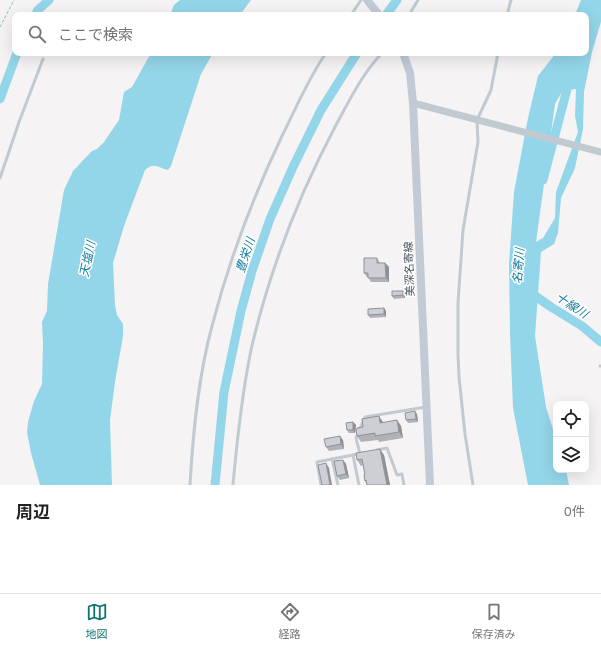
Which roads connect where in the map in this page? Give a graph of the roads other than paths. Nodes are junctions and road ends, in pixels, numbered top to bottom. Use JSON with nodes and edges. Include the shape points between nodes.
{"nodes":[{"id":1,"x":361,"y":0,"type":"edge"},
{"id":2,"x":367,"y":0,"type":"edge"},
{"id":3,"x":418,"y":0,"type":"edge"},
{"id":4,"x":511,"y":0,"type":"edge"},
{"id":5,"x":353,"y":12,"type":"edge"},
{"id":6,"x":377,"y":12,"type":"edge"},
{"id":7,"x":411,"y":12,"type":"edge"},
{"id":8,"x":508,"y":12,"type":"edge"},
{"id":9,"x":324,"y":56,"type":"edge"},
{"id":10,"x":379,"y":56,"type":"edge"},
{"id":11,"x":404,"y":56,"type":"edge"},
{"id":12,"x":497,"y":56,"type":"edge"},
{"id":13,"x":43,"y":59,"type":"dead end"},
{"id":14,"x":413,"y":103,"type":"junction"},
{"id":15,"x":478,"y":120,"type":"junction"},
{"id":16,"x":601,"y":152,"type":"edge"},
{"id":17,"x":0,"y":178,"type":"edge"},
{"id":18,"x":426,"y":407,"type":"junction"},
{"id":19,"x":374,"y":451,"type":"edge"},
{"id":20,"x":367,"y":452,"type":"edge"},
{"id":21,"x":360,"y":454,"type":"junction"},
{"id":22,"x":353,"y":455,"type":"junction"},
{"id":23,"x":332,"y":459,"type":"junction"},
{"id":24,"x":190,"y":485,"type":"edge"},
{"id":25,"x":233,"y":485,"type":"edge"},
{"id":26,"x":321,"y":485,"type":"edge"},
{"id":27,"x":338,"y":485,"type":"edge"},
{"id":28,"x":359,"y":485,"type":"edge"},
{"id":29,"x":404,"y":485,"type":"edge"},
{"id":30,"x":430,"y":485,"type":"edge"},
{"id":31,"x":473,"y":485,"type":"edge"}],
"edges":[{"from":1,"to":5,"type":"lane"},
{"from":2,"to":6,"type":"main road"},
{"from":3,"to":7,"type":"lane"},
{"from":4,"to":8,"type":"lane"},
{"from":9,"to":24,"type":"lane","via":[[260,182],[224,282],[211,327],[200,382]]},
{"from":10,"to":25,"type":"lane","via":[[369,68],[328,140],[305,187],[272,274],[251,351]]},
{"from":11,"to":14,"type":"main road","name":"美深名寄線","via":[[410,73]]},
{"from":12,"to":15,"type":"lane","via":[[490,90]]},
{"from":13,"to":17,"type":"lane"},
{"from":14,"to":15,"type":"street"},
{"from":14,"to":18,"type":"main road","name":"美深名寄線"},
{"from":15,"to":16,"type":"street"},
{"from":15,"to":31,"type":"lane","via":[[478,142],[463,230],[458,318],[459,377]]},
{"from":18,"to":21,"type":"lane","via":[[365,417],[356,438]]},
{"from":18,"to":30,"type":"main road","name":"美深名寄線"},
{"from":19,"to":29,"type":"lane","via":[[387,448],[397,475],[402,474]]},
{"from":20,"to":21,"type":"lane"},
{"from":21,"to":22,"type":"lane"},
{"from":22,"to":23,"type":"lane"},
{"from":22,"to":28,"type":"lane"},
{"from":23,"to":26,"type":"lane","via":[[317,462]]},
{"from":23,"to":27,"type":"lane"}]}
